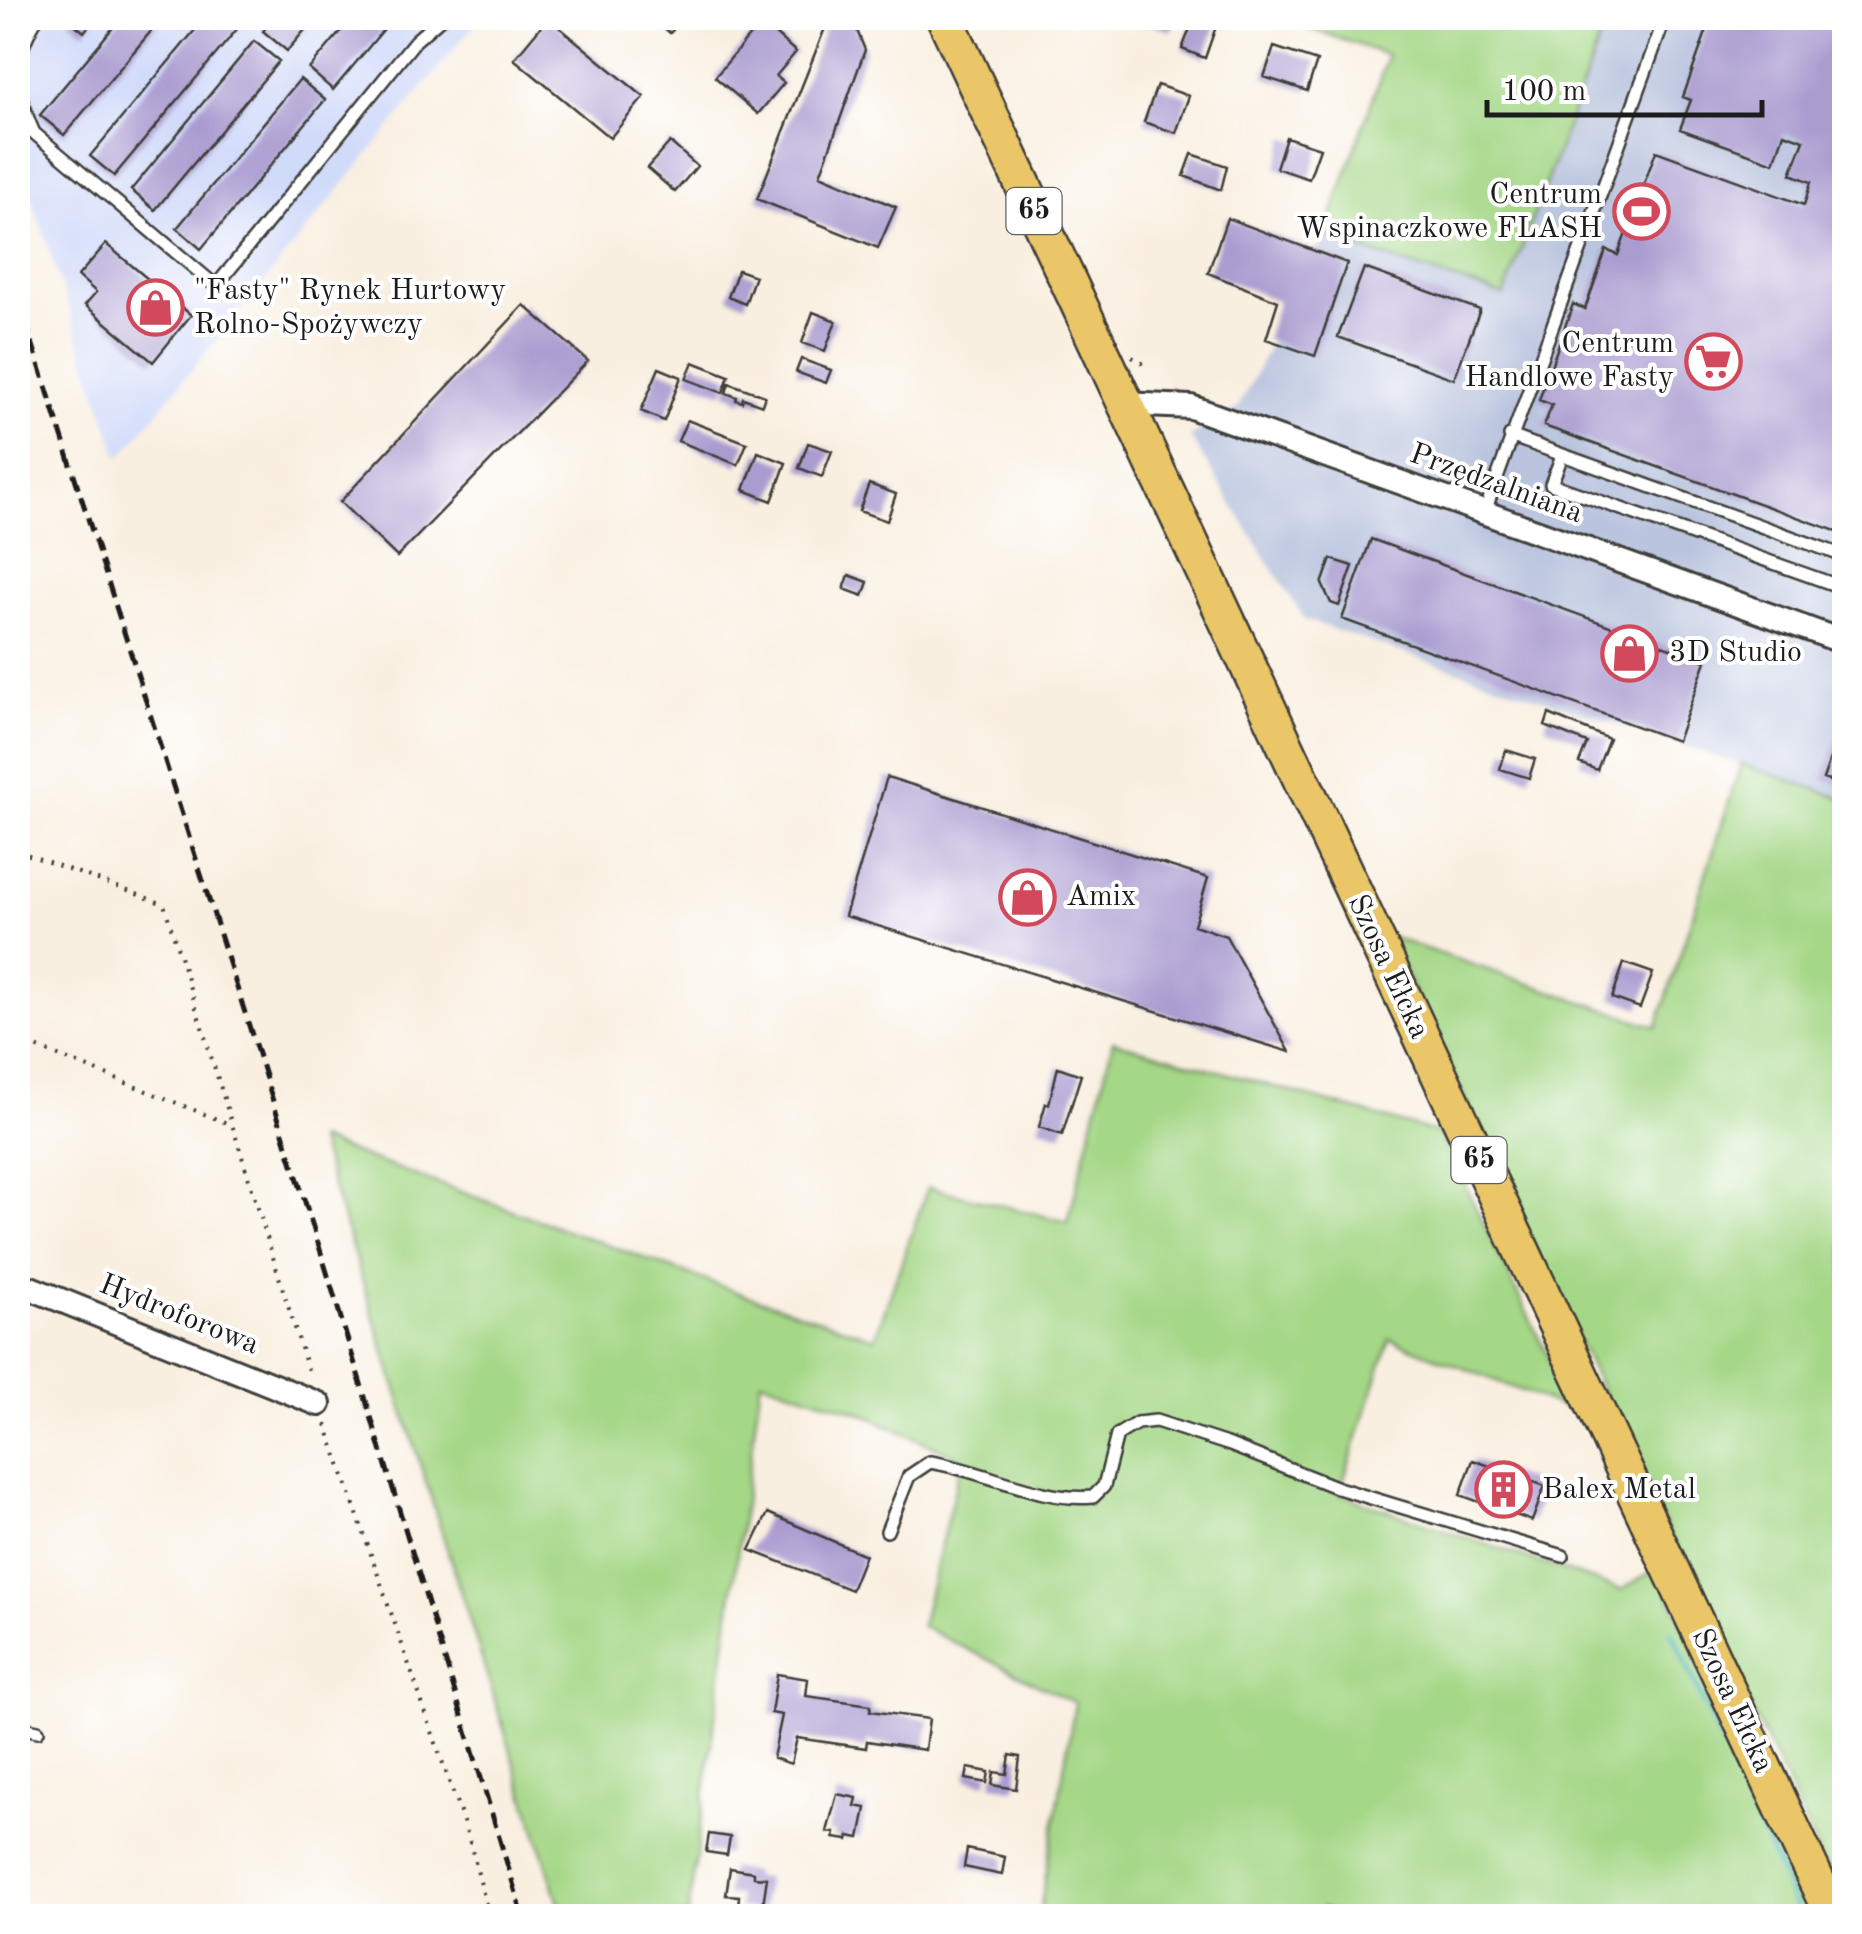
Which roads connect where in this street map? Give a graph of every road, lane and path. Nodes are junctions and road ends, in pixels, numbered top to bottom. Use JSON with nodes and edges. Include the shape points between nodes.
{"nodes":[{"id":1,"x":37,"y":18,"type":"edge"},
{"id":2,"x":441,"y":18,"type":"edge"},
{"id":3,"x":945,"y":18,"type":"edge"},
{"id":4,"x":1665,"y":18,"type":"edge"},
{"id":5,"x":1123,"y":404,"type":"junction"},
{"id":6,"x":1510,"y":436,"type":"junction"},
{"id":7,"x":1562,"y":456,"type":"junction"},
{"id":8,"x":1485,"y":512,"type":"junction"},
{"id":9,"x":1844,"y":556,"type":"edge"},
{"id":10,"x":1844,"y":588,"type":"edge"},
{"id":11,"x":1844,"y":642,"type":"edge"},
{"id":12,"x":18,"y":851,"type":"edge"},
{"id":13,"x":18,"y":1040,"type":"edge"},
{"id":14,"x":232,"y":1124,"type":"junction"},
{"id":15,"x":18,"y":1283,"type":"edge"},
{"id":16,"x":319,"y":1404,"type":"junction"},
{"id":17,"x":887,"y":1531,"type":"dead end"},
{"id":18,"x":1563,"y":1556,"type":"dead end"},
{"id":19,"x":18,"y":1727,"type":"edge"},
{"id":20,"x":38,"y":1731,"type":"dead end"},
{"id":21,"x":488,"y":1916,"type":"edge"},
{"id":22,"x":1833,"y":1916,"type":"edge"}],
"edges":[{"from":1,"to":2,"type":"lane","via":[[18,62],[20,101],[34,132],[216,286],[415,41]]},
{"from":3,"to":5,"type":"main road","name":"Szosa Ełcka","number":"65"},
{"from":4,"to":6,"type":"lane"},
{"from":5,"to":8,"type":"street","name":"Przędzalniana","via":[[1191,407]]},
{"from":5,"to":22,"type":"main road","name":"Szosa Ełcka","number":"65"},
{"from":6,"to":7,"type":"lane"},
{"from":6,"to":8,"type":"lane"},
{"from":7,"to":9,"type":"lane"},
{"from":7,"to":10,"type":"lane","via":[[1551,484]]},
{"from":8,"to":11,"type":"street","name":"Przędzalniana"},
{"from":12,"to":14,"type":"path","via":[[164,904]]},
{"from":13,"to":14,"type":"path"},
{"from":14,"to":16,"type":"path"},
{"from":15,"to":16,"type":"street","name":"Hydroforowa"},
{"from":16,"to":21,"type":"path","via":[[469,1838]]},
{"from":17,"to":18,"type":"lane","via":[[909,1476],[930,1462],[1069,1499],[1093,1497],[1104,1486],[1117,1435],[1156,1422],[1338,1488]]},
{"from":19,"to":20,"type":"lane"}]}
